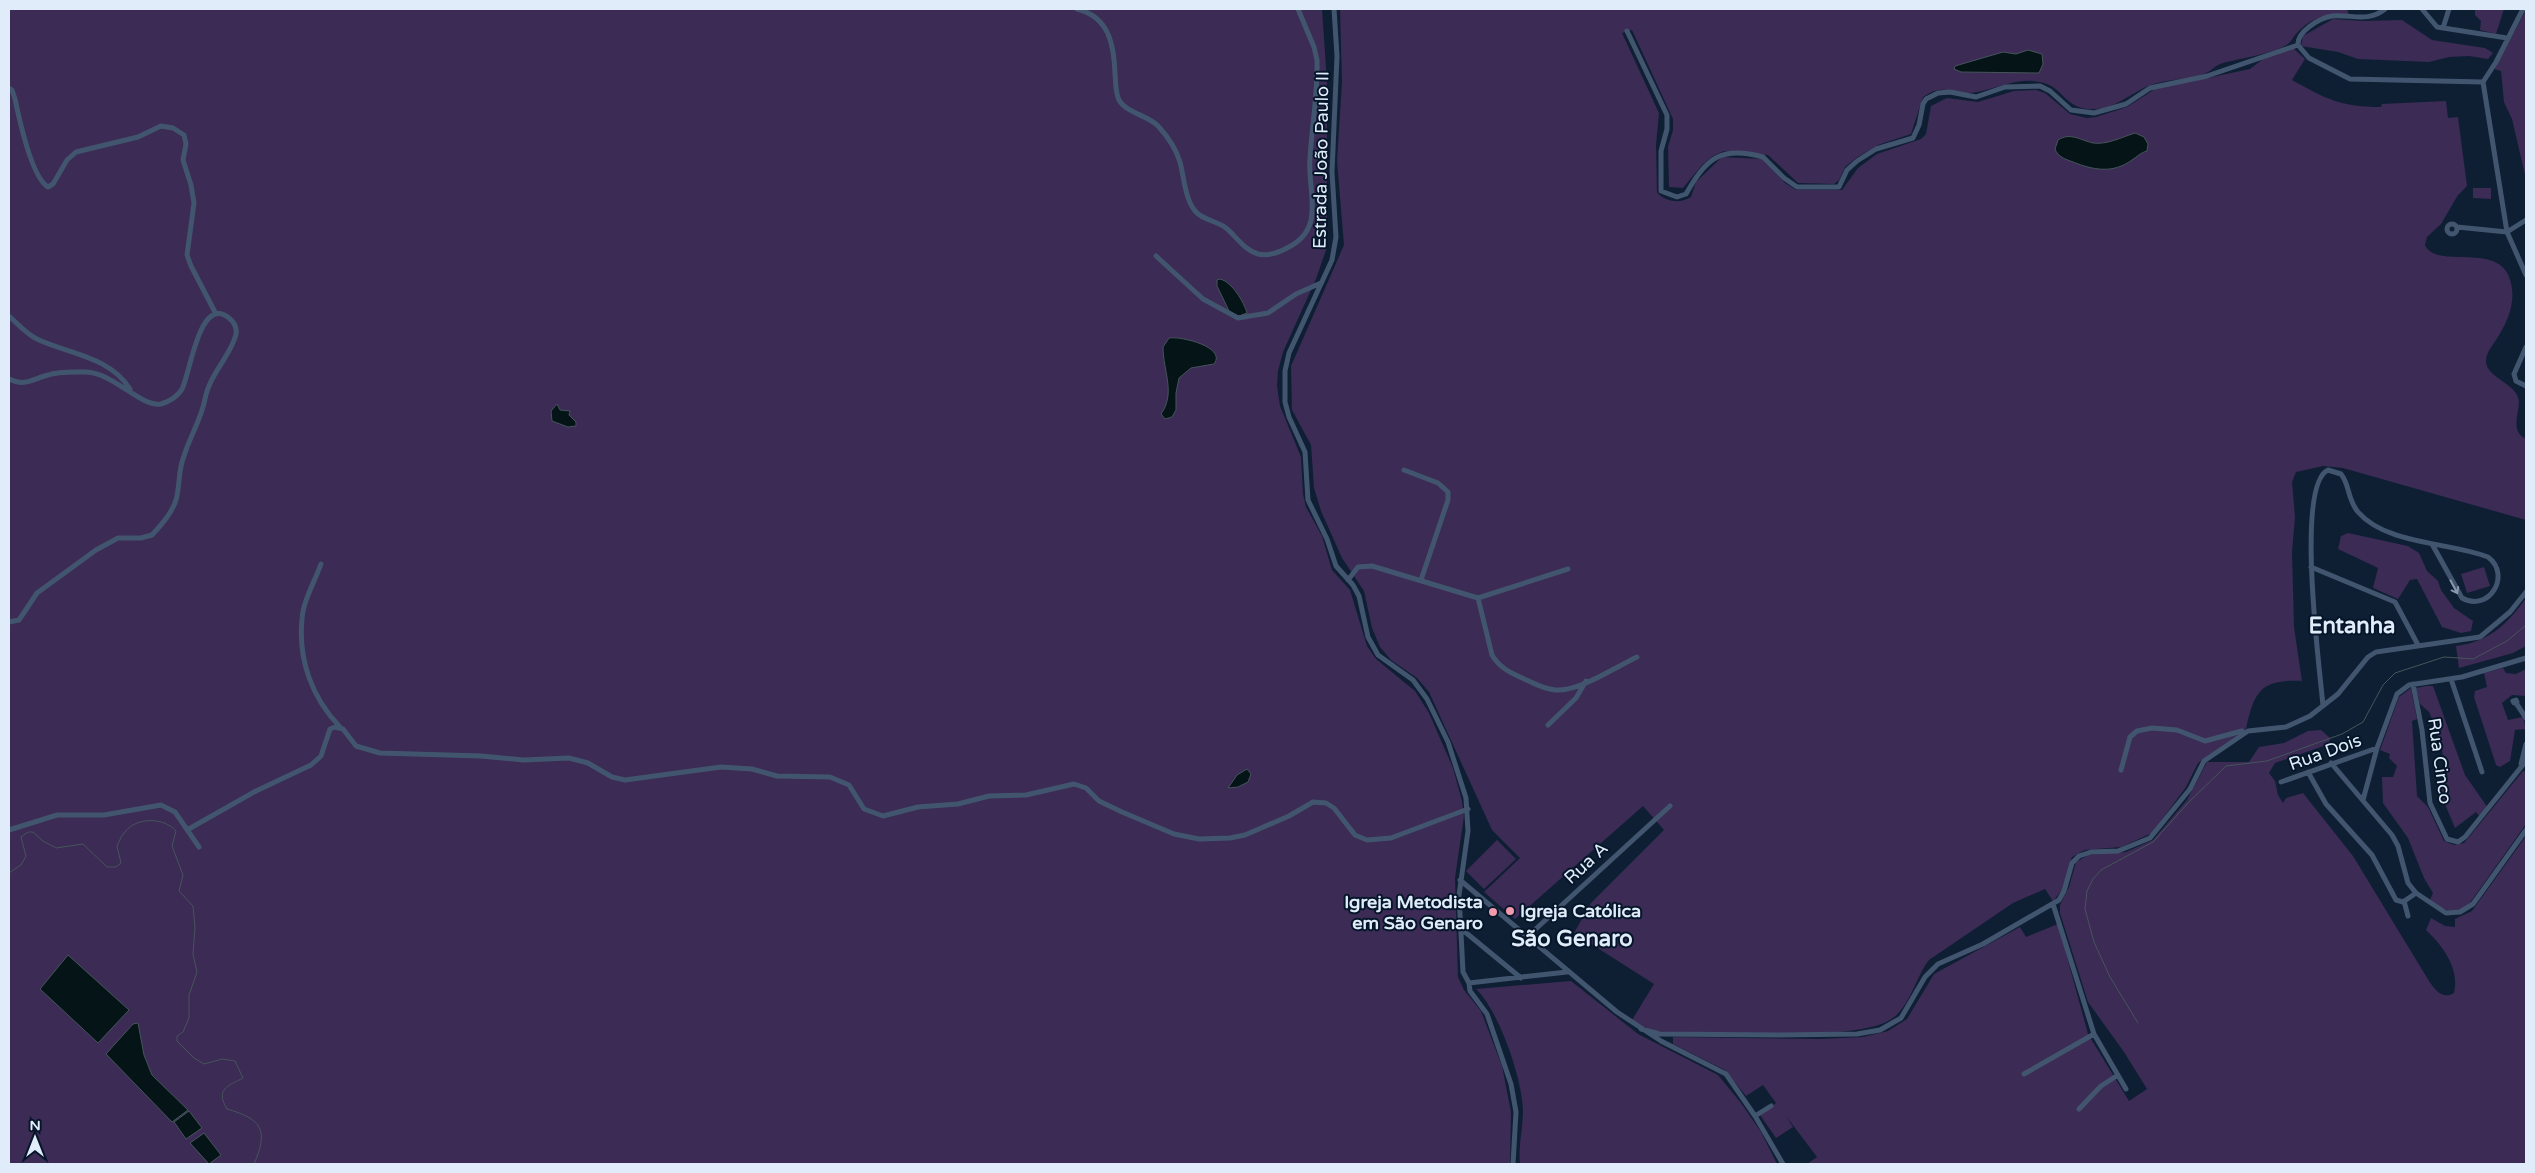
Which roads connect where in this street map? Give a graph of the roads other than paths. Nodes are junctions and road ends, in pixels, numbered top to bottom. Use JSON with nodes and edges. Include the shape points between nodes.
{"nodes":[{"id":1,"x":1077,"y":9,"type":"edge"},
{"id":2,"x":1298,"y":9,"type":"edge"},
{"id":3,"x":1334,"y":9,"type":"edge"},
{"id":4,"x":2385,"y":9,"type":"edge"},
{"id":5,"x":2422,"y":9,"type":"edge"},
{"id":6,"x":2449,"y":9,"type":"edge"},
{"id":7,"x":2523,"y":9,"type":"edge"},
{"id":8,"x":2443,"y":28,"type":"junction"},
{"id":9,"x":1627,"y":31,"type":"dead end"},
{"id":10,"x":2507,"y":38,"type":"junction"},
{"id":11,"x":2298,"y":45,"type":"junction"},
{"id":12,"x":2483,"y":82,"type":"junction"},
{"id":13,"x":9,"y":88,"type":"edge"},
{"id":14,"x":2526,"y":220,"type":"edge"},
{"id":15,"x":2457,"y":227,"type":"dead end"},
{"id":16,"x":2507,"y":232,"type":"junction"},
{"id":17,"x":1156,"y":256,"type":"dead end"},
{"id":18,"x":2526,"y":275,"type":"edge"},
{"id":19,"x":1321,"y":282,"type":"junction"},
{"id":20,"x":216,"y":314,"type":"junction"},
{"id":21,"x":9,"y":316,"type":"edge"},
{"id":22,"x":2526,"y":347,"type":"edge"},
{"id":23,"x":9,"y":380,"type":"edge"},
{"id":24,"x":2526,"y":386,"type":"edge"},
{"id":25,"x":131,"y":392,"type":"junction"},
{"id":26,"x":1404,"y":470,"type":"dead end"},
{"id":27,"x":2432,"y":544,"type":"junction"},
{"id":28,"x":321,"y":564,"type":"dead end"},
{"id":29,"x":2311,"y":567,"type":"junction"},
{"id":30,"x":1568,"y":569,"type":"dead end"},
{"id":31,"x":1348,"y":580,"type":"junction"},
{"id":32,"x":1420,"y":580,"type":"junction"},
{"id":33,"x":2526,"y":592,"type":"edge"},
{"id":34,"x":1478,"y":598,"type":"junction"},
{"id":35,"x":9,"y":622,"type":"edge"},
{"id":36,"x":2418,"y":645,"type":"junction"},
{"id":37,"x":1638,"y":657,"type":"dead end"},
{"id":38,"x":2526,"y":658,"type":"edge"},
{"id":39,"x":2450,"y":679,"type":"junction"},
{"id":40,"x":1586,"y":681,"type":"junction"},
{"id":41,"x":2413,"y":684,"type":"junction"},
{"id":42,"x":2516,"y":703,"type":"dead end"},
{"id":43,"x":2323,"y":706,"type":"junction"},
{"id":44,"x":2526,"y":718,"type":"edge"},
{"id":45,"x":1548,"y":725,"type":"dead end"},
{"id":46,"x":340,"y":728,"type":"junction"},
{"id":47,"x":2248,"y":731,"type":"junction"},
{"id":48,"x":2526,"y":744,"type":"edge"},
{"id":49,"x":2377,"y":748,"type":"junction"},
{"id":50,"x":2526,"y":761,"type":"edge"},
{"id":51,"x":2331,"y":763,"type":"junction"},
{"id":52,"x":2521,"y":767,"type":"junction"},
{"id":53,"x":2121,"y":770,"type":"dead end"},
{"id":54,"x":2308,"y":772,"type":"junction"},
{"id":55,"x":2482,"y":772,"type":"dead end"},
{"id":56,"x":2281,"y":782,"type":"dead end"},
{"id":57,"x":2363,"y":800,"type":"junction"},
{"id":58,"x":1670,"y":806,"type":"dead end"},
{"id":59,"x":1468,"y":809,"type":"junction"},
{"id":60,"x":9,"y":830,"type":"edge"},
{"id":61,"x":187,"y":830,"type":"junction"},
{"id":62,"x":2526,"y":830,"type":"edge"},
{"id":63,"x":199,"y":846,"type":"dead end"},
{"id":64,"x":1460,"y":880,"type":"junction"},
{"id":65,"x":2416,"y":893,"type":"junction"},
{"id":66,"x":2404,"y":901,"type":"junction"},
{"id":67,"x":2053,"y":904,"type":"junction"},
{"id":68,"x":2408,"y":916,"type":"dead end"},
{"id":69,"x":1459,"y":927,"type":"junction"},
{"id":70,"x":1527,"y":937,"type":"junction"},
{"id":71,"x":1567,"y":972,"type":"junction"},
{"id":72,"x":1522,"y":978,"type":"junction"},
{"id":73,"x":1469,"y":983,"type":"junction"},
{"id":74,"x":1641,"y":1029,"type":"junction"},
{"id":75,"x":2094,"y":1034,"type":"junction"},
{"id":76,"x":2024,"y":1074,"type":"dead end"},
{"id":77,"x":2118,"y":1075,"type":"junction"},
{"id":78,"x":2126,"y":1090,"type":"dead end"},
{"id":79,"x":1770,"y":1106,"type":"dead end"},
{"id":80,"x":2079,"y":1109,"type":"dead end"},
{"id":81,"x":1755,"y":1116,"type":"junction"},
{"id":82,"x":1513,"y":1164,"type":"edge"},
{"id":83,"x":1783,"y":1164,"type":"edge"}],
"edges":[{"from":1,"to":2,"type":"street","via":[[1094,16],[1106,28],[1112,42],[1120,100],[1128,109],[1156,123],[1167,137],[1177,155],[1195,211],[1226,228],[1252,252],[1264,255],[1283,250],[1302,239],[1312,211],[1314,194],[1309,159],[1317,60]]},
{"from":3,"to":19,"type":"street","name":"Estrada João Paulo II","via":[[1337,56],[1332,172],[1336,237],[1332,260]]},
{"from":4,"to":11,"type":"street","via":[[2370,17],[2326,18],[2301,34]]},
{"from":5,"to":8,"type":"street","via":[[2434,24]]},
{"from":6,"to":8,"type":"street"},
{"from":7,"to":10,"type":"street"},
{"from":8,"to":10,"type":"street"},
{"from":9,"to":11,"type":"street","via":[[1667,115],[1667,129],[1660,151],[1661,191],[1677,197],[1686,194],[1694,178],[1715,157],[1725,154],[1763,157],[1797,187],[1835,189],[1847,170],[1876,149],[1913,138],[1920,125],[1923,104],[1942,92],[1976,97],[2005,86],[2040,86],[2071,110],[2091,113],[2120,107],[2150,88],[2207,76]]},
{"from":10,"to":12,"type":"street"},
{"from":11,"to":12,"type":"street","via":[[2309,58],[2350,80]]},
{"from":12,"to":16,"type":"street"},
{"from":13,"to":20,"type":"street","via":[[32,160],[48,187],[54,184],[67,160],[76,152],[138,137],[161,126],[173,128],[184,136],[183,160],[194,203],[187,256]]},
{"from":14,"to":16,"type":"street"},
{"from":15,"to":16,"type":"street"},
{"from":16,"to":18,"type":"street"},
{"from":17,"to":19,"type":"street","via":[[1203,299],[1238,318],[1268,313]]},
{"from":19,"to":31,"type":"street","name":"Estrada João Paulo II","via":[[1289,353],[1285,371],[1285,402],[1305,452],[1308,500],[1336,566]]},
{"from":20,"to":25,"type":"street","via":[[209,318],[197,340],[185,383],[175,397],[165,403],[154,404]]},
{"from":20,"to":35,"type":"street","via":[[230,319],[236,334],[207,388],[200,420],[180,468],[176,500],[168,516],[152,534],[114,539],[70,567],[37,593],[19,620]]},
{"from":21,"to":25,"type":"street","via":[[38,340],[114,371]]},
{"from":22,"to":24,"type":"street","via":[[2514,374],[2516,381]]},
{"from":23,"to":25,"type":"street","via":[[23,384],[55,373],[93,373]]},
{"from":26,"to":32,"type":"street","via":[[1438,483],[1448,492]]},
{"from":27,"to":27,"type":"street","one_way":true,"via":[[2462,598],[2483,601],[2494,592],[2498,575],[2491,560]]},
{"from":27,"to":29,"type":"street","via":[[2393,534],[2371,524],[2352,504],[2344,478],[2338,472],[2326,471],[2318,483],[2309,534]]},
{"from":28,"to":46,"type":"street","via":[[302,617],[302,648],[307,676],[324,710]]},
{"from":29,"to":36,"type":"street","via":[[2395,602]]},
{"from":29,"to":43,"type":"street"},
{"from":30,"to":34,"type":"street"},
{"from":31,"to":32,"type":"street","via":[[1358,567],[1366,565]]},
{"from":31,"to":59,"type":"street","name":"Estrada João Paulo II","via":[[1359,596],[1372,645],[1388,663],[1413,680],[1427,699],[1448,742]]},
{"from":32,"to":34,"type":"street"},
{"from":33,"to":36,"type":"street","via":[[2510,612],[2480,637]]},
{"from":34,"to":40,"type":"street","via":[[1492,655],[1502,668],[1553,690],[1568,689]]},
{"from":36,"to":43,"type":"street","via":[[2373,653],[2346,686]]},
{"from":37,"to":40,"type":"street"},
{"from":38,"to":39,"type":"street"},
{"from":39,"to":41,"type":"street"},
{"from":39,"to":55,"type":"street"},
{"from":40,"to":45,"type":"street","via":[[1576,698]]},
{"from":41,"to":49,"type":"street","via":[[2397,694]]},
{"from":41,"to":52,"type":"street","name":"Rua Cinco","via":[[2424,739],[2430,803],[2447,839],[2458,842],[2465,837]]},
{"from":42,"to":44,"type":"street"},
{"from":43,"to":47,"type":"street","via":[[2292,725]]},
{"from":46,"to":59,"type":"street","via":[[356,746],[373,752],[524,760],[569,758],[625,780],[721,768],[752,769],[778,776],[830,776],[849,785],[864,809],[883,816],[918,807],[958,804],[989,796],[1017,796],[1074,784],[1086,788],[1099,801],[1122,812],[1174,834],[1199,839],[1245,835],[1313,802],[1326,803],[1334,808],[1355,835],[1367,840],[1391,838]]},
{"from":46,"to":61,"type":"street","via":[[330,728],[321,756],[312,765],[256,791]]},
{"from":47,"to":53,"type":"street","via":[[2205,740],[2177,730],[2141,730],[2130,737]]},
{"from":47,"to":67,"type":"street","via":[[2204,761],[2190,789],[2154,835],[2118,851],[2088,852],[2077,857],[2064,891]]},
{"from":48,"to":52,"type":"street"},
{"from":49,"to":51,"type":"street","name":"Rua Dois"},
{"from":49,"to":57,"type":"street"},
{"from":50,"to":52,"type":"street","name":"Rua Cinco"},
{"from":51,"to":54,"type":"street","name":"Rua Dois"},
{"from":51,"to":57,"type":"street"},
{"from":54,"to":56,"type":"street","name":"Rua Dois"},
{"from":54,"to":66,"type":"street","via":[[2326,804],[2372,855],[2396,900]]},
{"from":57,"to":65,"type":"street","via":[[2396,840],[2408,883]]},
{"from":58,"to":70,"type":"street","name":"Rua A"},
{"from":59,"to":64,"type":"street","name":"Estrada João Paulo II"},
{"from":60,"to":61,"type":"street","via":[[57,815],[104,815],[157,805],[175,812]]},
{"from":61,"to":63,"type":"street"},
{"from":62,"to":65,"type":"street","via":[[2465,911],[2456,914],[2444,912]]},
{"from":64,"to":69,"type":"street","name":"Estrada João Paulo II"},
{"from":64,"to":70,"type":"street"},
{"from":65,"to":66,"type":"street"},
{"from":66,"to":68,"type":"street"},
{"from":67,"to":74,"type":"street","via":[[1932,969],[1901,1018],[1880,1030],[1858,1034],[1771,1035],[1660,1034]]},
{"from":67,"to":75,"type":"street"},
{"from":69,"to":72,"type":"street"},
{"from":69,"to":73,"type":"street","name":"Estrada João Paulo II","via":[[1463,972]]},
{"from":70,"to":71,"type":"street"},
{"from":71,"to":72,"type":"street"},
{"from":71,"to":74,"type":"street"},
{"from":72,"to":73,"type":"street"},
{"from":73,"to":82,"type":"street","name":"Estrada João Paulo II","via":[[1470,991],[1487,1014],[1511,1084],[1516,1112]]},
{"from":74,"to":81,"type":"street","via":[[1726,1074]]},
{"from":75,"to":76,"type":"street"},
{"from":75,"to":77,"type":"street"},
{"from":77,"to":78,"type":"street"},
{"from":77,"to":80,"type":"street","via":[[2101,1086]]},
{"from":79,"to":81,"type":"street"},
{"from":81,"to":83,"type":"street"}]}
